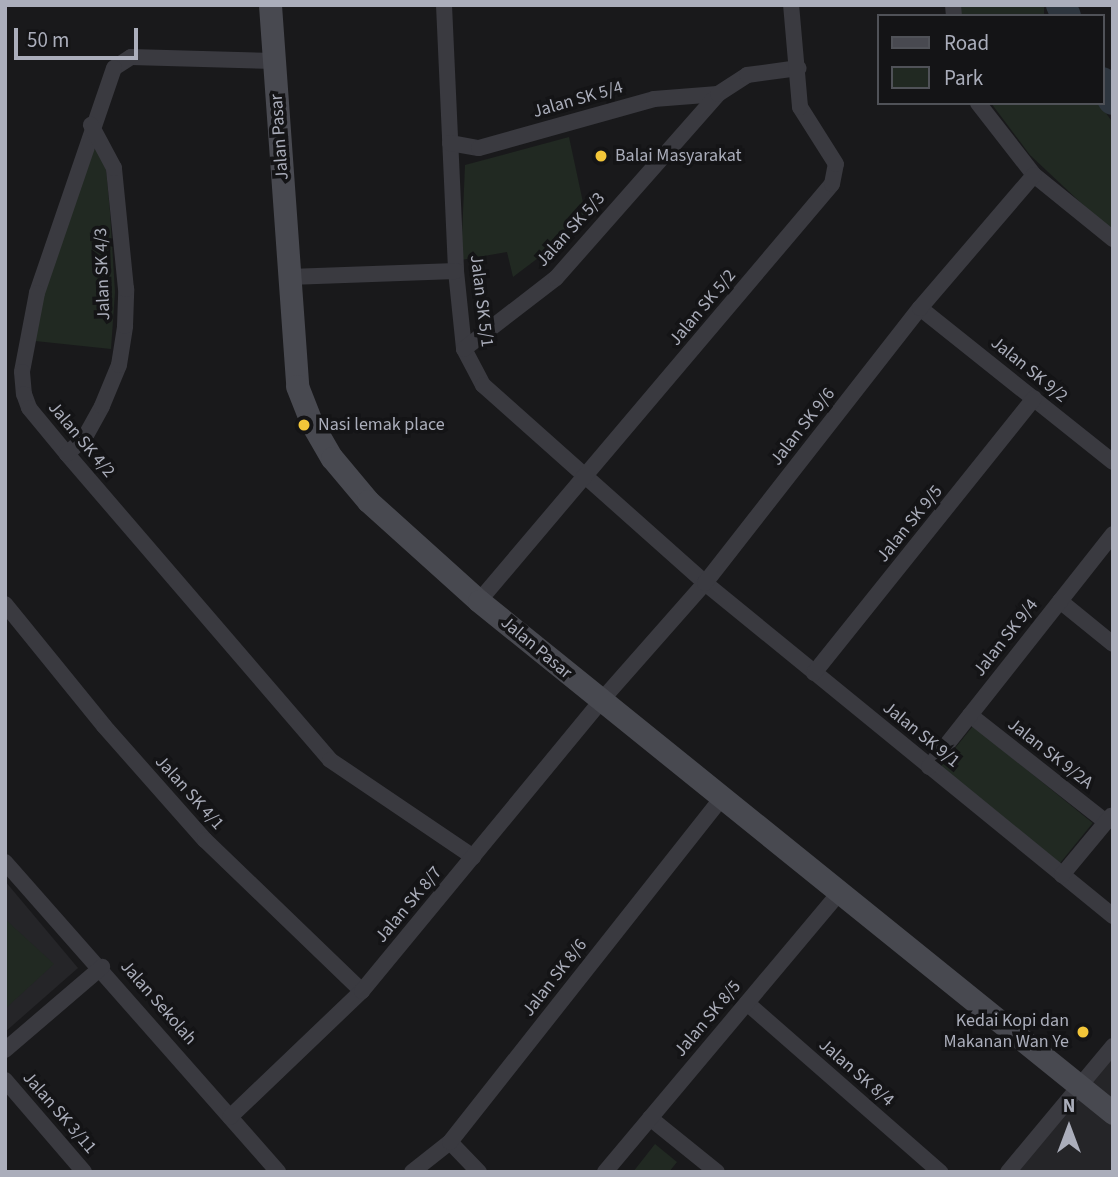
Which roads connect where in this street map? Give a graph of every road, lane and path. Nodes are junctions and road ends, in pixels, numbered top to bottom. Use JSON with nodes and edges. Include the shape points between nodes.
{"nodes":[{"id":1,"x":270,"y":5,"type":"edge"},
{"id":2,"x":444,"y":5,"type":"edge"},
{"id":3,"x":792,"y":5,"type":"edge"},
{"id":4,"x":276,"y":61,"type":"junction"},
{"id":5,"x":799,"y":68,"type":"junction"},
{"id":6,"x":718,"y":94,"type":"junction"},
{"id":7,"x":980,"y":105,"type":"edge"},
{"id":8,"x":91,"y":125,"type":"junction"},
{"id":9,"x":450,"y":143,"type":"junction"},
{"id":10,"x":1034,"y":175,"type":"junction"},
{"id":11,"x":1113,"y":239,"type":"edge"},
{"id":12,"x":456,"y":271,"type":"junction"},
{"id":13,"x":289,"y":276,"type":"junction"},
{"id":14,"x":920,"y":308,"type":"junction"},
{"id":15,"x":464,"y":349,"type":"junction"},
{"id":16,"x":1034,"y":398,"type":"junction"},
{"id":17,"x":67,"y":454,"type":"junction"},
{"id":18,"x":1113,"y":462,"type":"edge"},
{"id":19,"x":587,"y":478,"type":"junction"},
{"id":20,"x":1113,"y":534,"type":"edge"},
{"id":21,"x":705,"y":583,"type":"junction"},
{"id":22,"x":480,"y":601,"type":"junction"},
{"id":23,"x":1060,"y":601,"type":"junction"},
{"id":24,"x":5,"y":604,"type":"edge"},
{"id":25,"x":1113,"y":644,"type":"edge"},
{"id":26,"x":814,"y":673,"type":"junction"},
{"id":27,"x":600,"y":702,"type":"junction"},
{"id":28,"x":970,"y":715,"type":"junction"},
{"id":29,"x":929,"y":767,"type":"junction"},
{"id":30,"x":720,"y":800,"type":"junction"},
{"id":31,"x":1110,"y":818,"type":"edge"},
{"id":32,"x":473,"y":857,"type":"junction"},
{"id":33,"x":5,"y":862,"type":"edge"},
{"id":34,"x":1062,"y":875,"type":"junction"},
{"id":35,"x":840,"y":892,"type":"junction"},
{"id":36,"x":1113,"y":916,"type":"edge"},
{"id":37,"x":102,"y":967,"type":"junction"},
{"id":38,"x":362,"y":991,"type":"junction"},
{"id":39,"x":747,"y":1003,"type":"junction"},
{"id":40,"x":1113,"y":1046,"type":"edge"},
{"id":41,"x":5,"y":1050,"type":"edge"},
{"id":42,"x":5,"y":1080,"type":"edge"},
{"id":43,"x":1079,"y":1086,"type":"junction"},
{"id":44,"x":1113,"y":1113,"type":"edge"},
{"id":45,"x":230,"y":1117,"type":"junction"},
{"id":46,"x":650,"y":1118,"type":"junction"},
{"id":47,"x":450,"y":1142,"type":"junction"},
{"id":48,"x":84,"y":1172,"type":"edge"},
{"id":49,"x":278,"y":1172,"type":"edge"},
{"id":50,"x":412,"y":1172,"type":"edge"},
{"id":51,"x":479,"y":1172,"type":"edge"},
{"id":52,"x":605,"y":1172,"type":"edge"},
{"id":53,"x":717,"y":1172,"type":"edge"},
{"id":54,"x":940,"y":1172,"type":"edge"},
{"id":55,"x":1008,"y":1172,"type":"edge"}],
"edges":[{"from":1,"to":4,"type":"street","name":"Jalan Pasar"},
{"from":2,"to":9,"type":"street","name":"Jalan SK 5/1"},
{"from":3,"to":5,"type":"street","name":"Jalan SK 5/2"},
{"from":4,"to":8,"type":"street","name":"Jalan SK 4/2","via":[[131,57],[114,68]]},
{"from":4,"to":13,"type":"street","name":"Jalan Pasar"},
{"from":5,"to":6,"type":"street","name":"Jalan SK 5/3","via":[[747,75]]},
{"from":5,"to":19,"type":"street","name":"Jalan SK 5/2","via":[[803,115],[836,164],[832,184]]},
{"from":6,"to":9,"type":"street","name":"Jalan SK 5/4","via":[[654,99],[480,148]]},
{"from":6,"to":15,"type":"street","name":"Jalan SK 5/3","via":[[556,278]]},
{"from":7,"to":10,"type":"street"},
{"from":8,"to":17,"type":"street","name":"Jalan SK 4/3","via":[[114,168],[126,289],[125,326],[119,365],[102,406],[85,437]]},
{"from":8,"to":17,"type":"street","name":"Jalan SK 4/2","via":[[37,293],[22,372],[29,408]]},
{"from":9,"to":12,"type":"street","name":"Jalan SK 5/1"},
{"from":10,"to":11,"type":"street"},
{"from":10,"to":14,"type":"street","name":"Jalan SK 9/6"},
{"from":12,"to":13,"type":"street"},
{"from":12,"to":15,"type":"street","name":"Jalan SK 5/1"},
{"from":13,"to":22,"type":"street","name":"Jalan Pasar","via":[[297,386],[312,424],[368,501]]},
{"from":14,"to":16,"type":"street","name":"Jalan SK 9/2"},
{"from":14,"to":21,"type":"street","name":"Jalan SK 9/6"},
{"from":15,"to":19,"type":"street","name":"Jalan SK 5/1","via":[[483,385]]},
{"from":16,"to":18,"type":"street","name":"Jalan SK 9/2"},
{"from":16,"to":26,"type":"street","name":"Jalan SK 9/5"},
{"from":17,"to":32,"type":"street","name":"Jalan SK 4/2","via":[[330,760]]},
{"from":19,"to":21,"type":"street","name":"Jalan SK 5/1"},
{"from":19,"to":22,"type":"street","name":"Jalan SK 5/2"},
{"from":20,"to":23,"type":"street","name":"Jalan SK 9/4"},
{"from":21,"to":26,"type":"street","name":"Jalan SK 9/1"},
{"from":21,"to":27,"type":"street","name":"Jalan SK 9/6"},
{"from":22,"to":27,"type":"street","name":"Jalan Pasar"},
{"from":23,"to":25,"type":"street"},
{"from":23,"to":28,"type":"street","name":"Jalan SK 9/4"},
{"from":24,"to":38,"type":"street","name":"Jalan SK 4/1","via":[[205,840]]},
{"from":26,"to":29,"type":"street","name":"Jalan SK 9/1"},
{"from":27,"to":30,"type":"street","name":"Jalan Pasar"},
{"from":27,"to":32,"type":"street","name":"Jalan SK 8/7"},
{"from":28,"to":29,"type":"street","name":"Jalan SK 9/4"},
{"from":28,"to":31,"type":"street","name":"Jalan SK 9/2A"},
{"from":29,"to":34,"type":"street","name":"Jalan SK 9/1"},
{"from":30,"to":35,"type":"street","name":"Jalan Pasar"},
{"from":30,"to":47,"type":"street","name":"Jalan SK 8/6"},
{"from":31,"to":34,"type":"street"},
{"from":32,"to":38,"type":"street","name":"Jalan SK 8/7"},
{"from":33,"to":37,"type":"street","name":"Jalan Sekolah"},
{"from":34,"to":36,"type":"street","name":"Jalan SK 9/1"},
{"from":35,"to":39,"type":"street","name":"Jalan SK 8/5"},
{"from":35,"to":43,"type":"street","name":"Jalan Pasar"},
{"from":37,"to":41,"type":"street"},
{"from":37,"to":45,"type":"street","name":"Jalan Sekolah"},
{"from":38,"to":45,"type":"street","name":"Jalan SK 8/7"},
{"from":39,"to":46,"type":"street","name":"Jalan SK 8/5"},
{"from":39,"to":54,"type":"street","name":"Jalan SK 8/4"},
{"from":40,"to":43,"type":"street"},
{"from":42,"to":48,"type":"street","name":"Jalan SK 3/11"},
{"from":43,"to":44,"type":"street","name":"Jalan Pasar"},
{"from":43,"to":55,"type":"street"},
{"from":45,"to":49,"type":"street","name":"Jalan Sekolah"},
{"from":46,"to":52,"type":"street","name":"Jalan SK 8/5"},
{"from":46,"to":53,"type":"street"},
{"from":47,"to":50,"type":"street","name":"Jalan SK 8/6"},
{"from":47,"to":51,"type":"street"}]}
